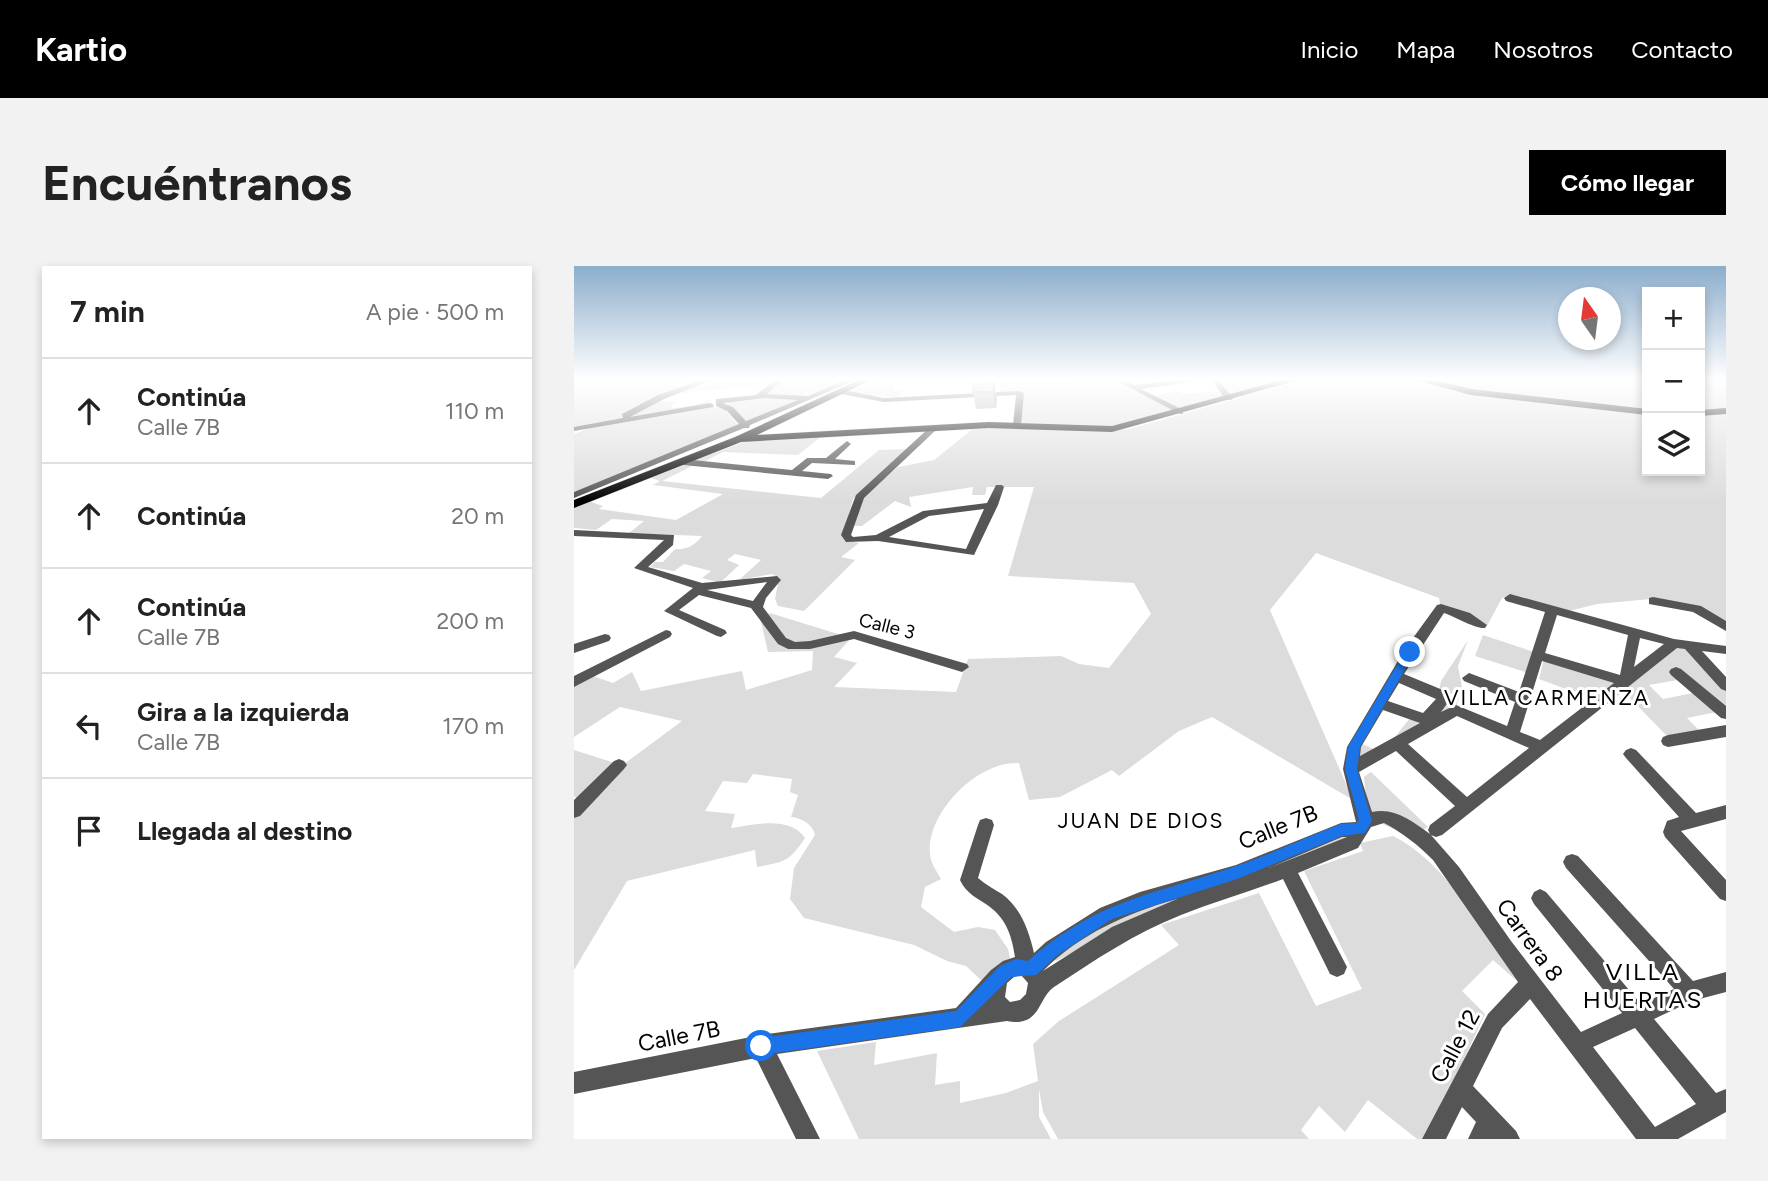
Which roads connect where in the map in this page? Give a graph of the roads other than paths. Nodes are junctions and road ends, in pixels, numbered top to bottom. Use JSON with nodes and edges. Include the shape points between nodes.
{"nodes":[{"id":1,"x":618,"y":420,"type":"edge"},
{"id":2,"x":629,"y":420,"type":"edge"},
{"id":3,"x":740,"y":420,"type":"edge"},
{"id":4,"x":760,"y":420,"type":"edge"},
{"id":5,"x":783,"y":420,"type":"edge"},
{"id":6,"x":1017,"y":420,"type":"edge"},
{"id":7,"x":1149,"y":420,"type":"edge"},
{"id":8,"x":612,"y":423,"type":"junction"},
{"id":9,"x":1017,"y":425,"type":"junction"},
{"id":10,"x":746,"y":426,"type":"junction"},
{"id":11,"x":933,"y":429,"type":"junction"},
{"id":12,"x":574,"y":431,"type":"edge"},
{"id":13,"x":740,"y":439,"type":"junction"},
{"id":14,"x":847,"y":444,"type":"dead end"},
{"id":15,"x":828,"y":461,"type":"junction"},
{"id":16,"x":683,"y":462,"type":"junction"},
{"id":17,"x":852,"y":463,"type":"dead end"},
{"id":18,"x":793,"y":473,"type":"junction"},
{"id":19,"x":828,"y":476,"type":"dead end"},
{"id":20,"x":999,"y":487,"type":"dead end"},
{"id":21,"x":574,"y":495,"type":"edge"},
{"id":22,"x":574,"y":504,"type":"edge"},
{"id":23,"x":993,"y":505,"type":"junction"},
{"id":24,"x":574,"y":533,"type":"edge"},
{"id":25,"x":878,"y":538,"type":"junction"},
{"id":26,"x":698,"y":589,"type":"junction"},
{"id":27,"x":1510,"y":598,"type":"dead end"},
{"id":28,"x":1653,"y":601,"type":"dead end"},
{"id":29,"x":751,"y":604,"type":"dead end"},
{"id":30,"x":1552,"y":610,"type":"junction"},
{"id":31,"x":1482,"y":625,"type":"dead end"},
{"id":32,"x":1726,"y":627,"type":"edge"},
{"id":33,"x":1635,"y":632,"type":"junction"},
{"id":34,"x":720,"y":633,"type":"dead end"},
{"id":35,"x":666,"y":634,"type":"dead end"},
{"id":36,"x":605,"y":638,"type":"dead end"},
{"id":37,"x":1674,"y":643,"type":"junction"},
{"id":38,"x":1690,"y":646,"type":"junction"},
{"id":39,"x":574,"y":649,"type":"edge"},
{"id":40,"x":1726,"y":650,"type":"edge"},
{"id":41,"x":1537,"y":655,"type":"junction"},
{"id":42,"x":962,"y":667,"type":"dead end"},
{"id":43,"x":1676,"y":672,"type":"dead end"},
{"id":44,"x":1396,"y":676,"type":"junction"},
{"id":45,"x":1469,"y":678,"type":"dead end"},
{"id":46,"x":1625,"y":681,"type":"junction"},
{"id":47,"x":574,"y":682,"type":"edge"},
{"id":48,"x":1725,"y":685,"type":"edge"},
{"id":49,"x":1523,"y":699,"type":"junction"},
{"id":50,"x":1380,"y":703,"type":"junction"},
{"id":51,"x":1726,"y":714,"type":"edge"},
{"id":52,"x":1726,"y":731,"type":"edge"},
{"id":53,"x":1512,"y":734,"type":"junction"},
{"id":54,"x":1668,"y":741,"type":"dead end"},
{"id":55,"x":1399,"y":744,"type":"junction"},
{"id":56,"x":1541,"y":747,"type":"junction"},
{"id":57,"x":1631,"y":754,"type":"dead end"},
{"id":58,"x":619,"y":765,"type":"dead end"},
{"id":59,"x":1351,"y":769,"type":"junction"},
{"id":60,"x":1466,"y":806,"type":"junction"},
{"id":61,"x":574,"y":811,"type":"edge"},
{"id":62,"x":1726,"y":812,"type":"edge"},
{"id":63,"x":1692,"y":820,"type":"junction"},
{"id":64,"x":1370,"y":822,"type":"junction"},
{"id":65,"x":986,"y":825,"type":"dead end"},
{"id":66,"x":1436,"y":830,"type":"dead end"},
{"id":67,"x":1572,"y":862,"type":"dead end"},
{"id":68,"x":1287,"y":869,"type":"junction"},
{"id":69,"x":1725,"y":891,"type":"edge"},
{"id":70,"x":1540,"y":898,"type":"dead end"},
{"id":71,"x":1337,"y":967,"type":"dead end"},
{"id":72,"x":1032,"y":974,"type":"junction"},
{"id":73,"x":997,"y":981,"type":"junction"},
{"id":74,"x":1726,"y":982,"type":"edge"},
{"id":75,"x":1531,"y":984,"type":"junction"},
{"id":76,"x":1690,"y":992,"type":"junction"},
{"id":77,"x":1007,"y":1011,"type":"junction"},
{"id":78,"x":1639,"y":1016,"type":"junction"},
{"id":79,"x":960,"y":1019,"type":"junction"},
{"id":80,"x":1577,"y":1044,"type":"junction"},
{"id":81,"x":761,"y":1046,"type":"junction"},
{"id":82,"x":574,"y":1083,"type":"edge"},
{"id":83,"x":1462,"y":1091,"type":"junction"},
{"id":84,"x":1719,"y":1103,"type":"edge"},
{"id":85,"x":1484,"y":1129,"type":"edge"},
{"id":86,"x":808,"y":1139,"type":"edge"},
{"id":87,"x":1434,"y":1139,"type":"edge"},
{"id":88,"x":1508,"y":1139,"type":"edge"},
{"id":89,"x":1653,"y":1139,"type":"edge"}],
"edges":[{"from":1,"to":8,"type":"street"},
{"from":2,"to":8,"type":"street"},
{"from":3,"to":10,"type":"street"},
{"from":4,"to":10,"type":"street"},
{"from":5,"to":13,"type":"main road"},
{"from":6,"to":9,"type":"street"},
{"from":7,"to":9,"type":"main road","via":[[1112,429]]},
{"from":8,"to":12,"type":"street"},
{"from":9,"to":11,"type":"main road"},
{"from":10,"to":21,"type":"street"},
{"from":11,"to":13,"type":"main road"},
{"from":11,"to":25,"type":"street","via":[[854,506],[846,535],[850,540]]},
{"from":13,"to":16,"type":"main road"},
{"from":14,"to":15,"type":"street"},
{"from":15,"to":17,"type":"street"},
{"from":15,"to":18,"type":"street","via":[[810,460]]},
{"from":16,"to":18,"type":"street"},
{"from":16,"to":22,"type":"main road"},
{"from":18,"to":19,"type":"street"},
{"from":20,"to":23,"type":"street"},
{"from":23,"to":25,"type":"street","via":[[927,513]]},
{"from":23,"to":25,"type":"street","via":[[970,553]]},
{"from":24,"to":26,"type":"street","name":"Calle 3","via":[[670,537],[640,568]]},
{"from":26,"to":29,"type":"street"},
{"from":26,"to":34,"type":"street","via":[[670,611]]},
{"from":26,"to":42,"type":"street","name":"Calle 3","via":[[773,578],[757,607],[782,641],[810,645],[854,635]]},
{"from":27,"to":30,"type":"street"},
{"from":28,"to":32,"type":"street","via":[[1697,609]]},
{"from":30,"to":33,"type":"street"},
{"from":30,"to":41,"type":"street"},
{"from":31,"to":44,"type":"street","via":[[1441,608]]},
{"from":33,"to":37,"type":"street"},
{"from":33,"to":46,"type":"street"},
{"from":35,"to":47,"type":"street"},
{"from":36,"to":39,"type":"street"},
{"from":37,"to":38,"type":"street"},
{"from":37,"to":46,"type":"street"},
{"from":38,"to":40,"type":"street"},
{"from":38,"to":48,"type":"street"},
{"from":41,"to":46,"type":"street"},
{"from":41,"to":49,"type":"street"},
{"from":43,"to":51,"type":"street"},
{"from":44,"to":50,"type":"street"},
{"from":44,"to":50,"type":"street","via":[[1445,696],[1426,720]]},
{"from":45,"to":49,"type":"street"},
{"from":46,"to":56,"type":"street"},
{"from":49,"to":53,"type":"street"},
{"from":50,"to":59,"type":"street","via":[[1354,747]]},
{"from":52,"to":54,"type":"street"},
{"from":53,"to":55,"type":"street","via":[[1456,710]]},
{"from":53,"to":56,"type":"street"},
{"from":55,"to":59,"type":"street"},
{"from":55,"to":60,"type":"street"},
{"from":56,"to":60,"type":"street"},
{"from":57,"to":63,"type":"street"},
{"from":58,"to":61,"type":"street"},
{"from":59,"to":64,"type":"street"},
{"from":60,"to":66,"type":"street"},
{"from":62,"to":63,"type":"street"},
{"from":63,"to":69,"type":"street","via":[[1673,826],[1671,832]]},
{"from":64,"to":68,"type":"street","name":"Calle 7B","via":[[1352,844]]},
{"from":64,"to":72,"type":"street","name":"Calle 7B","via":[[1237,873],[1107,914],[1053,949]]},
{"from":64,"to":75,"type":"street","name":"Carrera 8","via":[[1404,823],[1417,832],[1459,879]]},
{"from":65,"to":72,"type":"street","via":[[970,880],[1019,926]]},
{"from":67,"to":76,"type":"street"},
{"from":68,"to":71,"type":"street"},
{"from":68,"to":72,"type":"street","name":"Calle 7B","via":[[1178,907]]},
{"from":70,"to":78,"type":"street"},
{"from":72,"to":73,"type":"street","via":[[1010,968]]},
{"from":72,"to":77,"type":"street","via":[[1035,1000]]},
{"from":73,"to":77,"type":"street","via":[[995,999]]},
{"from":73,"to":79,"type":"street"},
{"from":74,"to":76,"type":"street"},
{"from":75,"to":80,"type":"street","name":"Carrera 8"},
{"from":75,"to":83,"type":"street","name":"Calle 12","via":[[1494,1021]]},
{"from":76,"to":78,"type":"street"},
{"from":77,"to":79,"type":"street","name":"Calle 7B"},
{"from":78,"to":80,"type":"street"},
{"from":78,"to":84,"type":"street"},
{"from":79,"to":81,"type":"street","name":"Calle 7B"},
{"from":80,"to":89,"type":"street","name":"Carrera 8"},
{"from":81,"to":82,"type":"street","name":"Calle 7B"},
{"from":81,"to":86,"type":"street"},
{"from":83,"to":85,"type":"street"},
{"from":83,"to":87,"type":"street","name":"Calle 12"},
{"from":84,"to":89,"type":"street"},
{"from":85,"to":88,"type":"street"}]}
